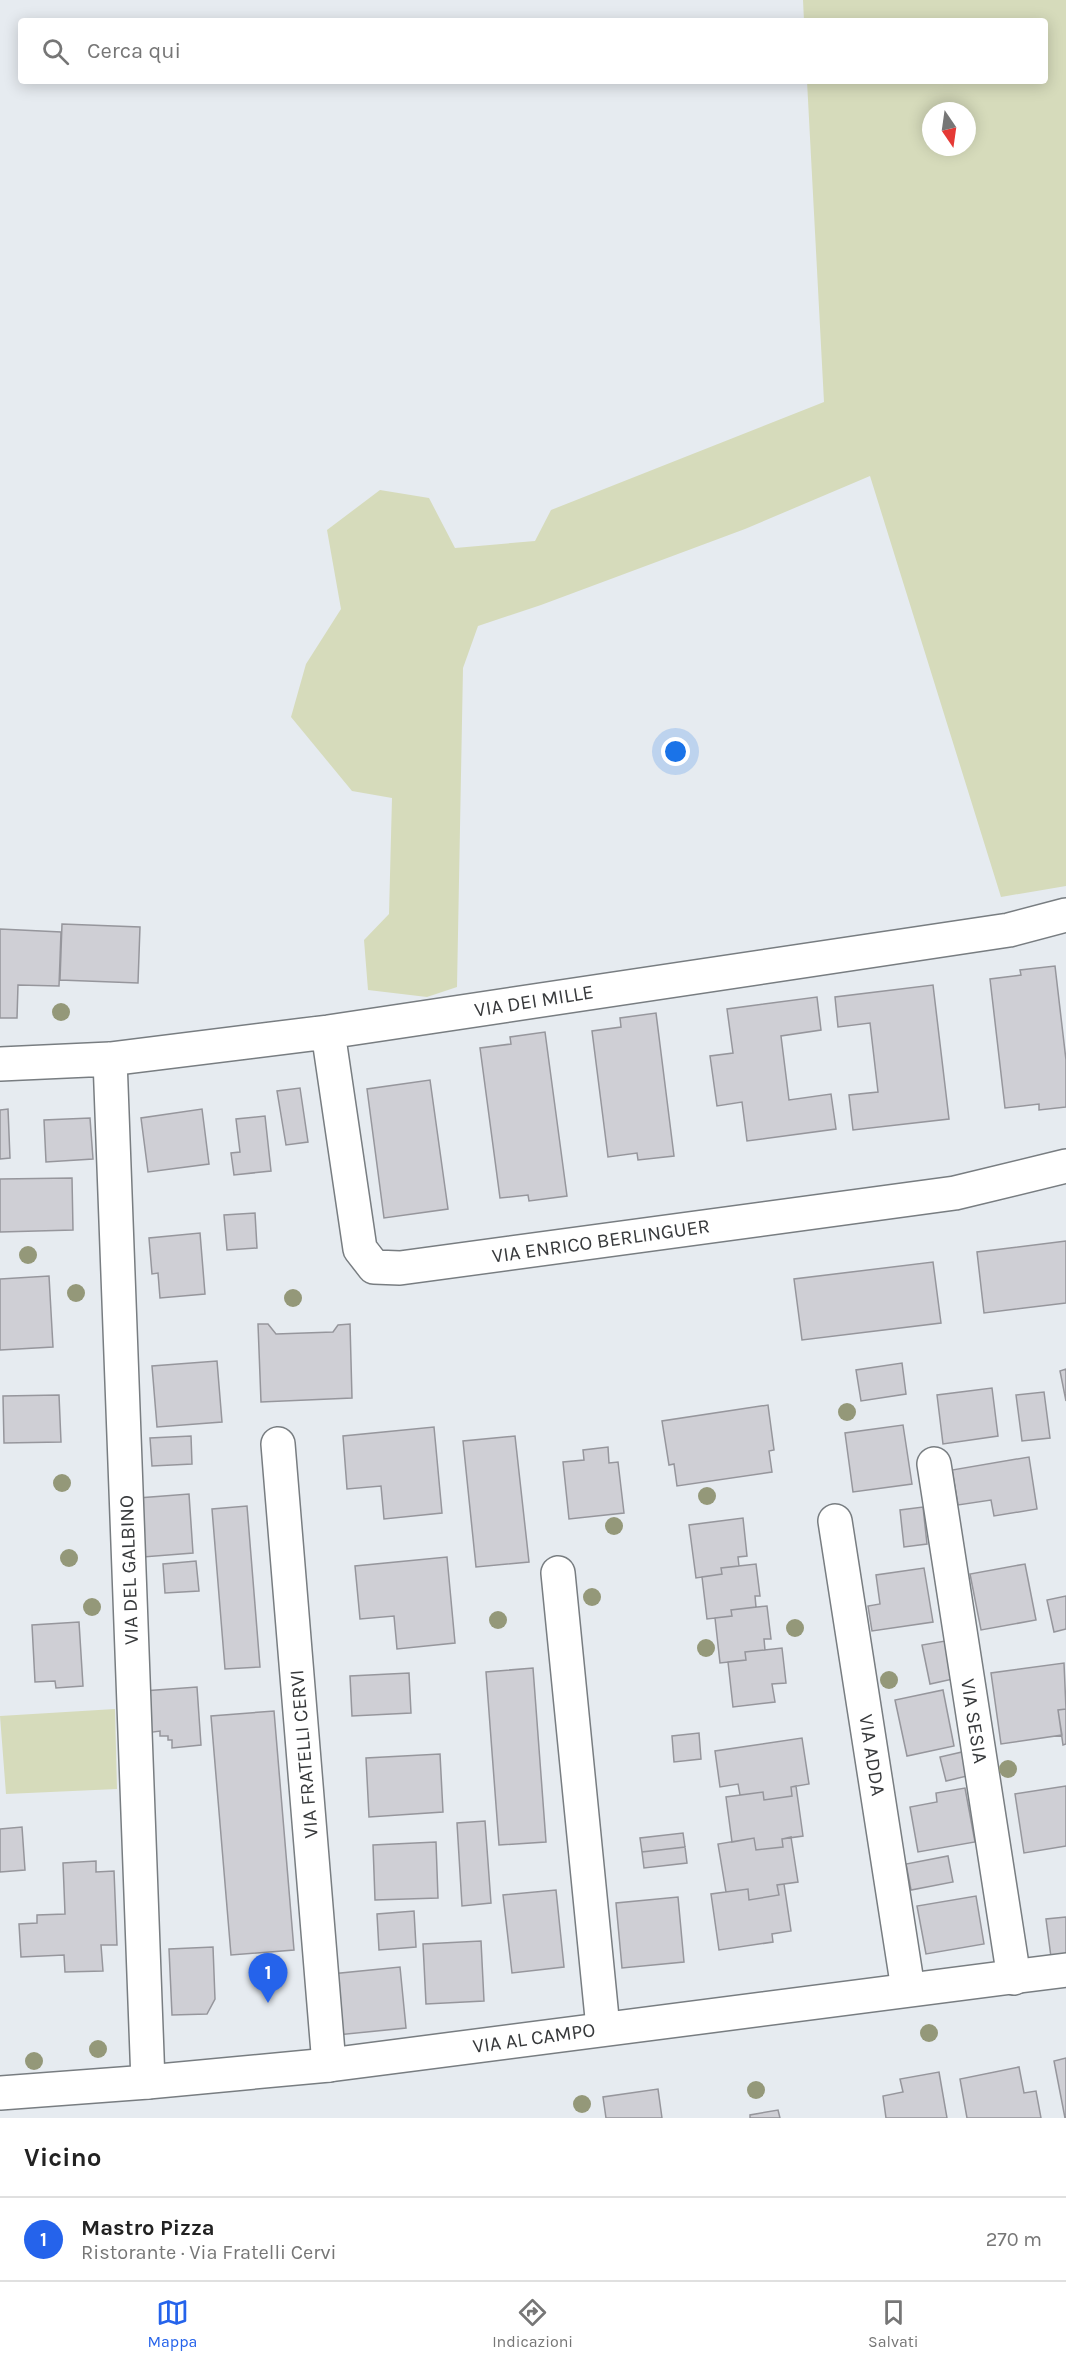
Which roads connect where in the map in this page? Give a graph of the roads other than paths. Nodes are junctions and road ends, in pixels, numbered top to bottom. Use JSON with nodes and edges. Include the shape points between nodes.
{"nodes":[{"id":1,"x":1066,"y":915,"type":"edge"},
{"id":2,"x":328,"y":1032,"type":"junction"},
{"id":3,"x":110,"y":1059,"type":"junction"},
{"id":4,"x":0,"y":1064,"type":"edge"},
{"id":5,"x":1066,"y":1167,"type":"edge"},
{"id":6,"x":278,"y":1444,"type":"dead end"},
{"id":7,"x":934,"y":1464,"type":"dead end"},
{"id":8,"x":836,"y":1521,"type":"dead end"},
{"id":9,"x":558,"y":1573,"type":"dead end"},
{"id":10,"x":1066,"y":1970,"type":"edge"},
{"id":11,"x":1014,"y":1978,"type":"junction"},
{"id":12,"x":908,"y":1989,"type":"junction"},
{"id":13,"x":603,"y":2028,"type":"junction"},
{"id":14,"x":329,"y":2065,"type":"junction"},
{"id":15,"x":148,"y":2082,"type":"junction"},
{"id":16,"x":0,"y":2093,"type":"edge"}],
"edges":[{"from":1,"to":2,"type":"street","name":"VIA DEI MILLE","via":[[1009,930]]},
{"from":2,"to":3,"type":"street","name":"VIA DEI MILLE"},
{"from":2,"to":5,"type":"street","name":"VIA ENRICO BERLINGUER","via":[[360,1249],[374,1267],[400,1268],[955,1193]]},
{"from":3,"to":4,"type":"street","name":"VIA DEI MILLE"},
{"from":3,"to":15,"type":"street","name":"VIA DEL GALBINO"},
{"from":6,"to":14,"type":"street","name":"VIA FRATELLI CERVI"},
{"from":7,"to":11,"type":"street","name":"VIA SESIA"},
{"from":8,"to":12,"type":"street","name":"VIA ADDA"},
{"from":9,"to":13,"type":"street"},
{"from":10,"to":11,"type":"street","name":"VIA AL CAMPO"},
{"from":11,"to":12,"type":"street","name":"VIA AL CAMPO"},
{"from":12,"to":13,"type":"street","name":"VIA AL CAMPO"},
{"from":13,"to":14,"type":"street","name":"VIA AL CAMPO"},
{"from":14,"to":15,"type":"street","name":"VIA AL CAMPO"},
{"from":15,"to":16,"type":"street","name":"VIA AL CAMPO"}]}
